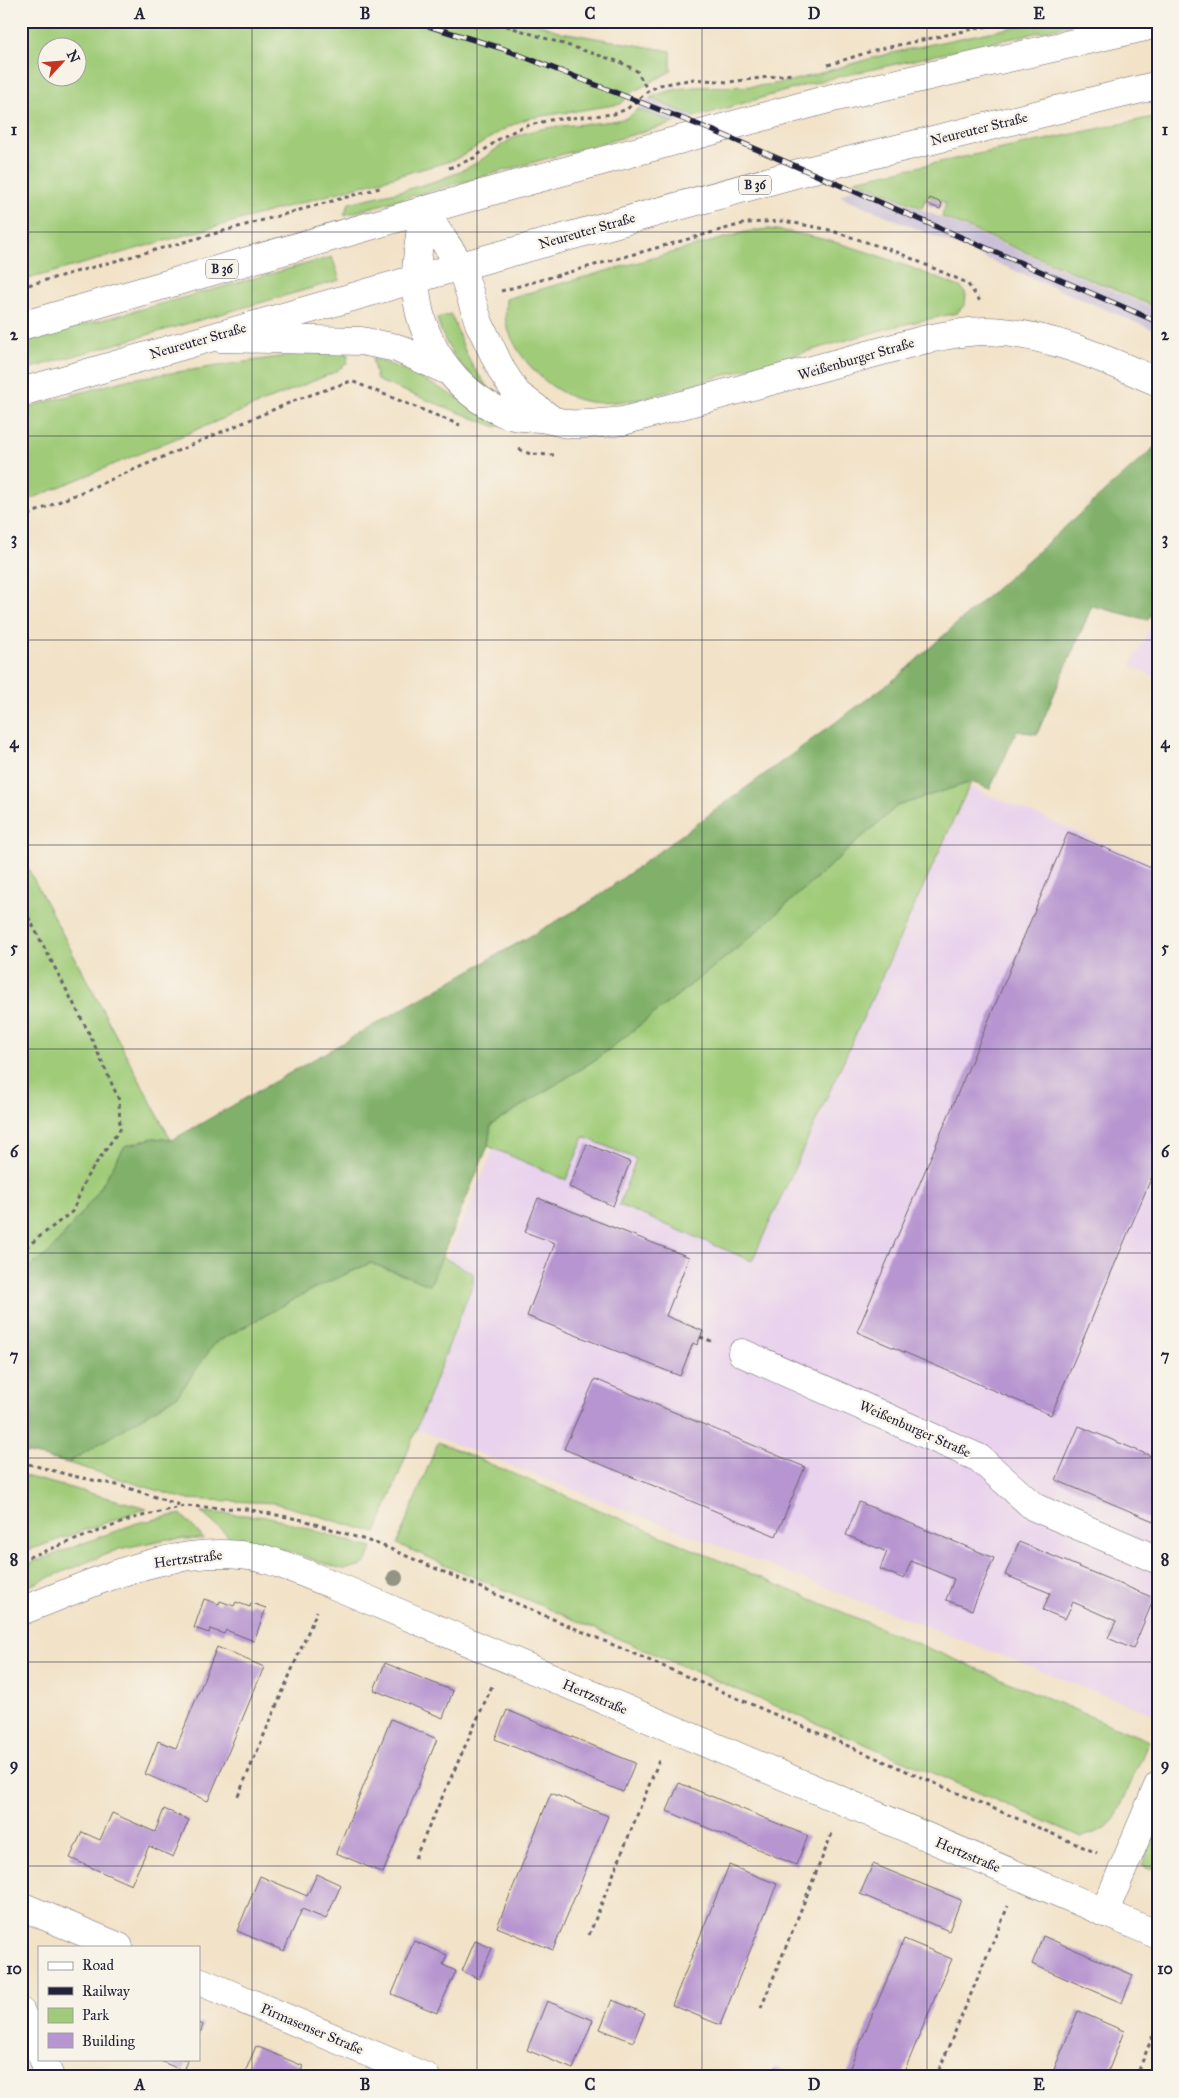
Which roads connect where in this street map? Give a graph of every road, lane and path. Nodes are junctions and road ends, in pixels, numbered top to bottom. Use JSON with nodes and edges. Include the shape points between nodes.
{"nodes":[{"id":1,"x":491,"y":21,"type":"edge"},
{"id":2,"x":1012,"y":21,"type":"edge"},
{"id":3,"x":1158,"y":24,"type":"edge"},
{"id":4,"x":827,"y":65,"type":"dead end"},
{"id":5,"x":799,"y":73,"type":"dead end"},
{"id":6,"x":1158,"y":85,"type":"edge"},
{"id":7,"x":648,"y":91,"type":"junction"},
{"id":8,"x":447,"y":170,"type":"dead end"},
{"id":9,"x":392,"y":185,"type":"dead end"},
{"id":10,"x":423,"y":210,"type":"junction"},
{"id":11,"x":461,"y":266,"type":"junction"},
{"id":12,"x":416,"y":280,"type":"junction"},
{"id":13,"x":21,"y":287,"type":"edge"},
{"id":14,"x":472,"y":300,"type":"junction"},
{"id":15,"x":21,"y":326,"type":"edge"},
{"id":16,"x":984,"y":331,"type":"junction"},
{"id":17,"x":208,"y":338,"type":"junction"},
{"id":18,"x":448,"y":371,"type":"junction"},
{"id":19,"x":351,"y":381,"type":"dead end"},
{"id":20,"x":1158,"y":382,"type":"edge"},
{"id":21,"x":21,"y":392,"type":"edge"},
{"id":22,"x":551,"y":419,"type":"junction"},
{"id":23,"x":21,"y":518,"type":"edge"},
{"id":24,"x":21,"y":902,"type":"edge"},
{"id":25,"x":21,"y":1251,"type":"edge"},
{"id":26,"x":742,"y":1353,"type":"dead end"},
{"id":27,"x":21,"y":1462,"type":"edge"},
{"id":28,"x":184,"y":1506,"type":"junction"},
{"id":29,"x":21,"y":1560,"type":"edge"},
{"id":30,"x":1158,"y":1560,"type":"edge"},
{"id":31,"x":328,"y":1583,"type":"junction"},
{"id":32,"x":21,"y":1611,"type":"edge"},
{"id":33,"x":504,"y":1658,"type":"junction"},
{"id":34,"x":671,"y":1730,"type":"junction"},
{"id":35,"x":1158,"y":1786,"type":"edge"},
{"id":36,"x":238,"y":1796,"type":"dead end"},
{"id":37,"x":845,"y":1803,"type":"junction"},
{"id":38,"x":415,"y":1858,"type":"dead end"},
{"id":39,"x":1124,"y":1864,"type":"junction"},
{"id":40,"x":1020,"y":1878,"type":"junction"},
{"id":41,"x":21,"y":1906,"type":"edge"},
{"id":42,"x":1104,"y":1913,"type":"junction"},
{"id":43,"x":588,"y":1935,"type":"dead end"},
{"id":44,"x":1158,"y":1935,"type":"edge"},
{"id":45,"x":104,"y":1944,"type":"edge"},
{"id":46,"x":200,"y":1981,"type":"edge"},
{"id":47,"x":761,"y":2008,"type":"dead end"},
{"id":48,"x":28,"y":2009,"type":"edge"},
{"id":49,"x":1158,"y":2024,"type":"edge"},
{"id":50,"x":38,"y":2047,"type":"edge"},
{"id":51,"x":42,"y":2060,"type":"edge"},
{"id":52,"x":50,"y":2077,"type":"edge"},
{"id":53,"x":426,"y":2077,"type":"edge"},
{"id":54,"x":936,"y":2077,"type":"edge"},
{"id":55,"x":1136,"y":2077,"type":"edge"}],
"edges":[{"from":1,"to":7,"type":"path","via":[[620,62],[637,71]]},
{"from":2,"to":4,"type":"path","via":[[875,50]]},
{"from":3,"to":10,"type":"main road","number":"B 36","via":[[832,98]]},
{"from":5,"to":7,"type":"path","via":[[728,82],[694,79]]},
{"from":6,"to":11,"type":"main road","name":"Neureuter Straße","number":"B 36","via":[[806,171]]},
{"from":7,"to":8,"type":"path","via":[[627,109],[614,114],[550,120],[522,127],[474,158]]},
{"from":9,"to":13,"type":"path"},
{"from":10,"to":11,"type":"main road","name":"Weißenburger Straße"},
{"from":10,"to":12,"type":"main road","name":"Weißenburger Straße"},
{"from":10,"to":15,"type":"main road","number":"B 36"},
{"from":11,"to":12,"type":"main road","name":"Neureuter Straße","number":"B 36"},
{"from":11,"to":14,"type":"main road","name":"Weißenburger Straße"},
{"from":12,"to":17,"type":"main road","name":"Neureuter Straße","number":"B 36"},
{"from":12,"to":18,"type":"main road","name":"Weißenburger Straße","via":[[431,345]]},
{"from":14,"to":16,"type":"path","via":[[746,223],[783,221],[826,229],[897,252],[967,283],[981,304]]},
{"from":14,"to":22,"type":"main road","name":"Weißenburger Straße","via":[[487,343],[517,394]]},
{"from":16,"to":20,"type":"main road","name":"Weißenburger Straße","via":[[1031,336],[1075,348]]},
{"from":16,"to":22,"type":"main road","name":"Weißenburger Straße","via":[[923,340],[624,421],[568,424]]},
{"from":17,"to":18,"type":"main road","name":"Weißenburger Straße","via":[[361,341],[397,348]]},
{"from":17,"to":21,"type":"main road","name":"Neureuter Straße","number":"B 36"},
{"from":18,"to":22,"type":"main road","name":"Weißenburger Straße","via":[[472,395],[508,415]]},
{"from":19,"to":23,"type":"path","via":[[296,400]]},
{"from":24,"to":25,"type":"path","via":[[90,1035],[119,1100],[120,1129],[86,1178],[72,1211]]},
{"from":26,"to":30,"type":"main road","name":"Weißenburger Straße","via":[[979,1458],[1034,1507]]},
{"from":27,"to":28,"type":"path","via":[[122,1486]]},
{"from":28,"to":29,"type":"path","via":[[134,1518]]},
{"from":28,"to":39,"type":"path","via":[[246,1509],[303,1520],[381,1545]]},
{"from":31,"to":32,"type":"main road","name":"Hertzstraße","via":[[262,1558],[232,1554],[184,1556],[144,1565]]},
{"from":31,"to":33,"type":"main road","name":"Hertzstraße"},
{"from":31,"to":36,"type":"path"},
{"from":33,"to":34,"type":"main road","name":"Hertzstraße"},
{"from":33,"to":38,"type":"path"},
{"from":34,"to":37,"type":"main road","name":"Hertzstraße"},
{"from":34,"to":43,"type":"path"},
{"from":35,"to":39,"type":"main road"},
{"from":37,"to":40,"type":"main road","name":"Hertzstraße"},
{"from":37,"to":47,"type":"path"},
{"from":39,"to":42,"type":"main road"},
{"from":40,"to":42,"type":"main road","name":"Hertzstraße"},
{"from":40,"to":54,"type":"path"},
{"from":41,"to":45,"type":"main road"},
{"from":42,"to":44,"type":"main road","name":"Hertzstraße"},
{"from":46,"to":53,"type":"main road","name":"Pirmasenser Straße"},
{"from":48,"to":50,"type":"main road"},
{"from":49,"to":55,"type":"path"},
{"from":51,"to":52,"type":"main road"}]}
